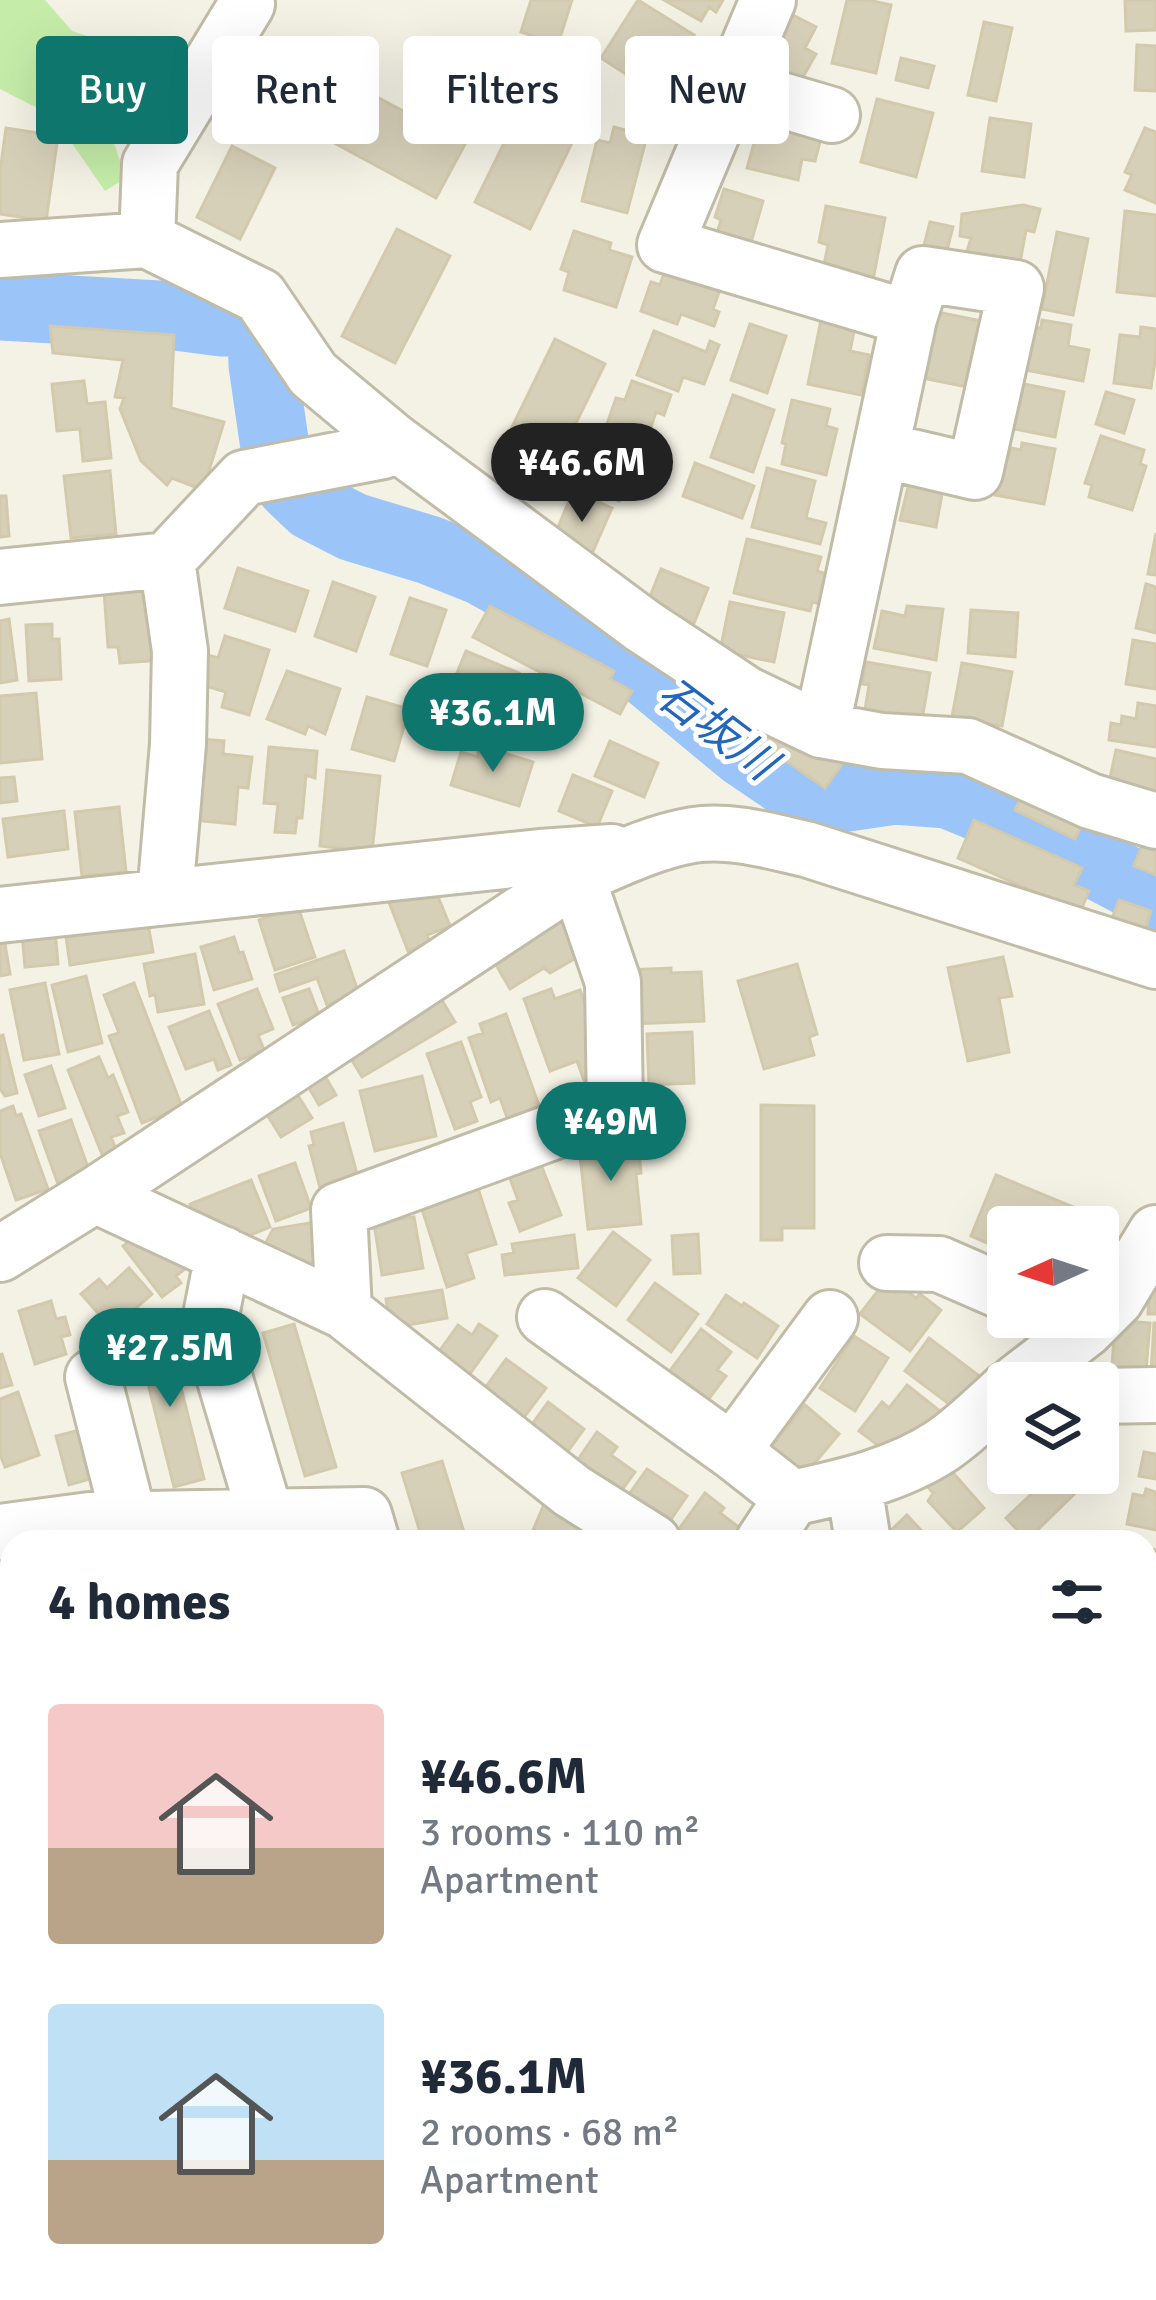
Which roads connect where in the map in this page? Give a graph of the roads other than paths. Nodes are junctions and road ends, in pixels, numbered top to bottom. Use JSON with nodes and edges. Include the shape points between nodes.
{"nodes":[{"id":1,"x":768,"y":0,"type":"edge"},
{"id":2,"x":247,"y":4,"type":"dead end"},
{"id":3,"x":752,"y":36,"type":"edge"},
{"id":4,"x":789,"y":102,"type":"edge"},
{"id":5,"x":832,"y":115,"type":"dead end"},
{"id":6,"x":706,"y":144,"type":"edge"},
{"id":7,"x":147,"y":240,"type":"junction"},
{"id":8,"x":0,"y":250,"type":"edge"},
{"id":9,"x":909,"y":318,"type":"junction"},
{"id":10,"x":392,"y":440,"type":"junction"},
{"id":11,"x":882,"y":450,"type":"junction"},
{"id":12,"x":167,"y":560,"type":"junction"},
{"id":13,"x":0,"y":577,"type":"edge"},
{"id":14,"x":821,"y":730,"type":"junction"},
{"id":15,"x":1156,"y":821,"type":"edge"},
{"id":16,"x":639,"y":850,"type":"junction"},
{"id":17,"x":577,"y":878,"type":"junction"},
{"id":18,"x":165,"y":896,"type":"junction"},
{"id":19,"x":0,"y":915,"type":"edge"},
{"id":20,"x":1156,"y":962,"type":"edge"},
{"id":21,"x":95,"y":1195,"type":"junction"},
{"id":22,"x":1156,"y":1233,"type":"edge"},
{"id":23,"x":5,"y":1234,"type":"edge"},
{"id":24,"x":223,"y":1254,"type":"junction"},
{"id":25,"x":887,"y":1263,"type":"dead end"},
{"id":26,"x":987,"y":1285,"type":"edge"},
{"id":27,"x":1119,"y":1294,"type":"edge"},
{"id":28,"x":344,"y":1311,"type":"junction"},
{"id":29,"x":545,"y":1317,"type":"dead end"},
{"id":30,"x":830,"y":1318,"type":"dead end"},
{"id":31,"x":93,"y":1377,"type":"dead end"},
{"id":32,"x":1156,"y":1395,"type":"edge"},
{"id":33,"x":1119,"y":1396,"type":"edge"},
{"id":34,"x":987,"y":1412,"type":"edge"},
{"id":35,"x":732,"y":1451,"type":"junction"},
{"id":36,"x":854,"y":1485,"type":"junction"},
{"id":37,"x":777,"y":1520,"type":"edge"},
{"id":38,"x":249,"y":1526,"type":"edge"},
{"id":39,"x":105,"y":1527,"type":"edge"},
{"id":40,"x":42,"y":1530,"type":"edge"},
{"id":41,"x":368,"y":1530,"type":"edge"},
{"id":42,"x":634,"y":1530,"type":"edge"},
{"id":43,"x":860,"y":1530,"type":"edge"}],
"edges":[{"from":1,"to":3,"type":"street"},
{"from":2,"to":7,"type":"street","via":[[150,164]]},
{"from":4,"to":5,"type":"street"},
{"from":6,"to":9,"type":"street","via":[[665,245]]},
{"from":7,"to":8,"type":"street"},
{"from":7,"to":10,"type":"street","via":[[260,296],[313,374]]},
{"from":9,"to":11,"type":"street"},
{"from":9,"to":11,"type":"street","via":[[923,274],[1016,288],[975,472]]},
{"from":10,"to":12,"type":"street","via":[[382,451],[244,478]]},
{"from":10,"to":14,"type":"street","via":[[644,626],[746,694]]},
{"from":11,"to":14,"type":"street"},
{"from":12,"to":13,"type":"street"},
{"from":12,"to":18,"type":"street","via":[[180,651]]},
{"from":14,"to":15,"type":"street","via":[[968,746]]},
{"from":16,"to":17,"type":"street"},
{"from":16,"to":18,"type":"street"},
{"from":16,"to":20,"type":"street","via":[[696,834],[746,836]]},
{"from":17,"to":21,"type":"street"},
{"from":17,"to":28,"type":"street","via":[[613,982],[615,1109],[339,1210]]},
{"from":18,"to":19,"type":"street"},
{"from":21,"to":23,"type":"street"},
{"from":21,"to":24,"type":"street"},
{"from":22,"to":27,"type":"street"},
{"from":24,"to":28,"type":"street"},
{"from":24,"to":38,"type":"street","via":[[209,1326]]},
{"from":25,"to":26,"type":"street","via":[[939,1264]]},
{"from":28,"to":42,"type":"street","via":[[572,1491]]},
{"from":29,"to":35,"type":"street"},
{"from":30,"to":35,"type":"street"},
{"from":31,"to":39,"type":"street"},
{"from":32,"to":33,"type":"street"},
{"from":34,"to":36,"type":"street","via":[[942,1445]]},
{"from":35,"to":37,"type":"street"},
{"from":36,"to":37,"type":"street"},
{"from":36,"to":43,"type":"street"},
{"from":38,"to":39,"type":"street"},
{"from":38,"to":41,"type":"street","via":[[364,1515]]},
{"from":39,"to":40,"type":"street"}]}
